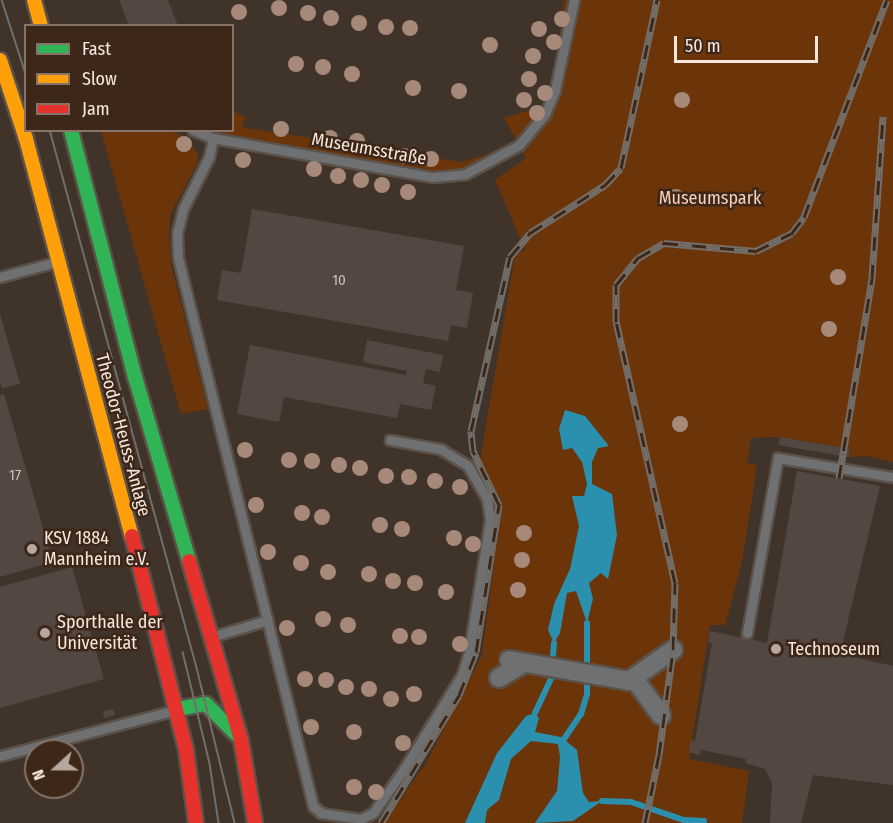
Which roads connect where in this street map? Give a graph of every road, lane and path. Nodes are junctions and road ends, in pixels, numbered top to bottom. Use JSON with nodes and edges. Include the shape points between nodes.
{"nodes":[{"id":1,"x":34,"y":0,"type":"edge"},
{"id":2,"x":574,"y":0,"type":"edge"},
{"id":3,"x":40,"y":24,"type":"edge"},
{"id":4,"x":0,"y":60,"type":"edge"},
{"id":5,"x":72,"y":132,"type":"edge"},
{"id":6,"x":197,"y":132,"type":"edge"},
{"id":7,"x":213,"y":138,"type":"junction"},
{"id":8,"x":58,"y":261,"type":"junction"},
{"id":9,"x":0,"y":277,"type":"edge"},
{"id":10,"x":390,"y":440,"type":"dead end"},
{"id":11,"x":893,"y":477,"type":"edge"},
{"id":12,"x":268,"y":620,"type":"junction"},
{"id":13,"x":747,"y":633,"type":"dead end"},
{"id":14,"x":212,"y":637,"type":"junction"},
{"id":15,"x":673,"y":650,"type":"dead end"},
{"id":16,"x":499,"y":678,"type":"dead end"},
{"id":17,"x":632,"y":680,"type":"junction"},
{"id":18,"x":177,"y":709,"type":"junction"},
{"id":19,"x":661,"y":716,"type":"dead end"},
{"id":20,"x":241,"y":740,"type":"junction"},
{"id":21,"x":0,"y":756,"type":"edge"},
{"id":22,"x":196,"y":823,"type":"edge"},
{"id":23,"x":255,"y":823,"type":"edge"}],
"edges":[{"from":1,"to":3,"type":"main road"},
{"from":2,"to":7,"type":"lane","name":"Museumsstraße","via":[[555,90],[545,114],[519,145],[465,174],[433,177]]},
{"from":4,"to":8,"type":"main road","name":"Theodor-Heuss-Anlage"},
{"from":5,"to":14,"type":"main road","name":"Theodor-Heuss-Anlage","via":[[145,410]]},
{"from":6,"to":7,"type":"lane","name":"Museumsstraße"},
{"from":7,"to":12,"type":"lane","via":[[209,157],[183,209],[177,233],[178,258]]},
{"from":8,"to":9,"type":"lane"},
{"from":8,"to":18,"type":"main road","name":"Theodor-Heuss-Anlage"},
{"from":10,"to":12,"type":"lane","via":[[440,449],[467,465],[487,499],[490,519],[473,633],[462,675],[373,813],[361,819],[321,813],[313,806]]},
{"from":11,"to":13,"type":"lane","via":[[778,458]]},
{"from":12,"to":14,"type":"lane"},
{"from":14,"to":20,"type":"main road","name":"Theodor-Heuss-Anlage"},
{"from":15,"to":17,"type":"street"},
{"from":16,"to":17,"type":"street","via":[[517,661]]},
{"from":17,"to":19,"type":"street"},
{"from":18,"to":20,"type":"main road","via":[[206,704],[224,717]]},
{"from":18,"to":21,"type":"lane"},
{"from":18,"to":22,"type":"main road","name":"Theodor-Heuss-Anlage"},
{"from":20,"to":23,"type":"main road","name":"Theodor-Heuss-Anlage"}]}
